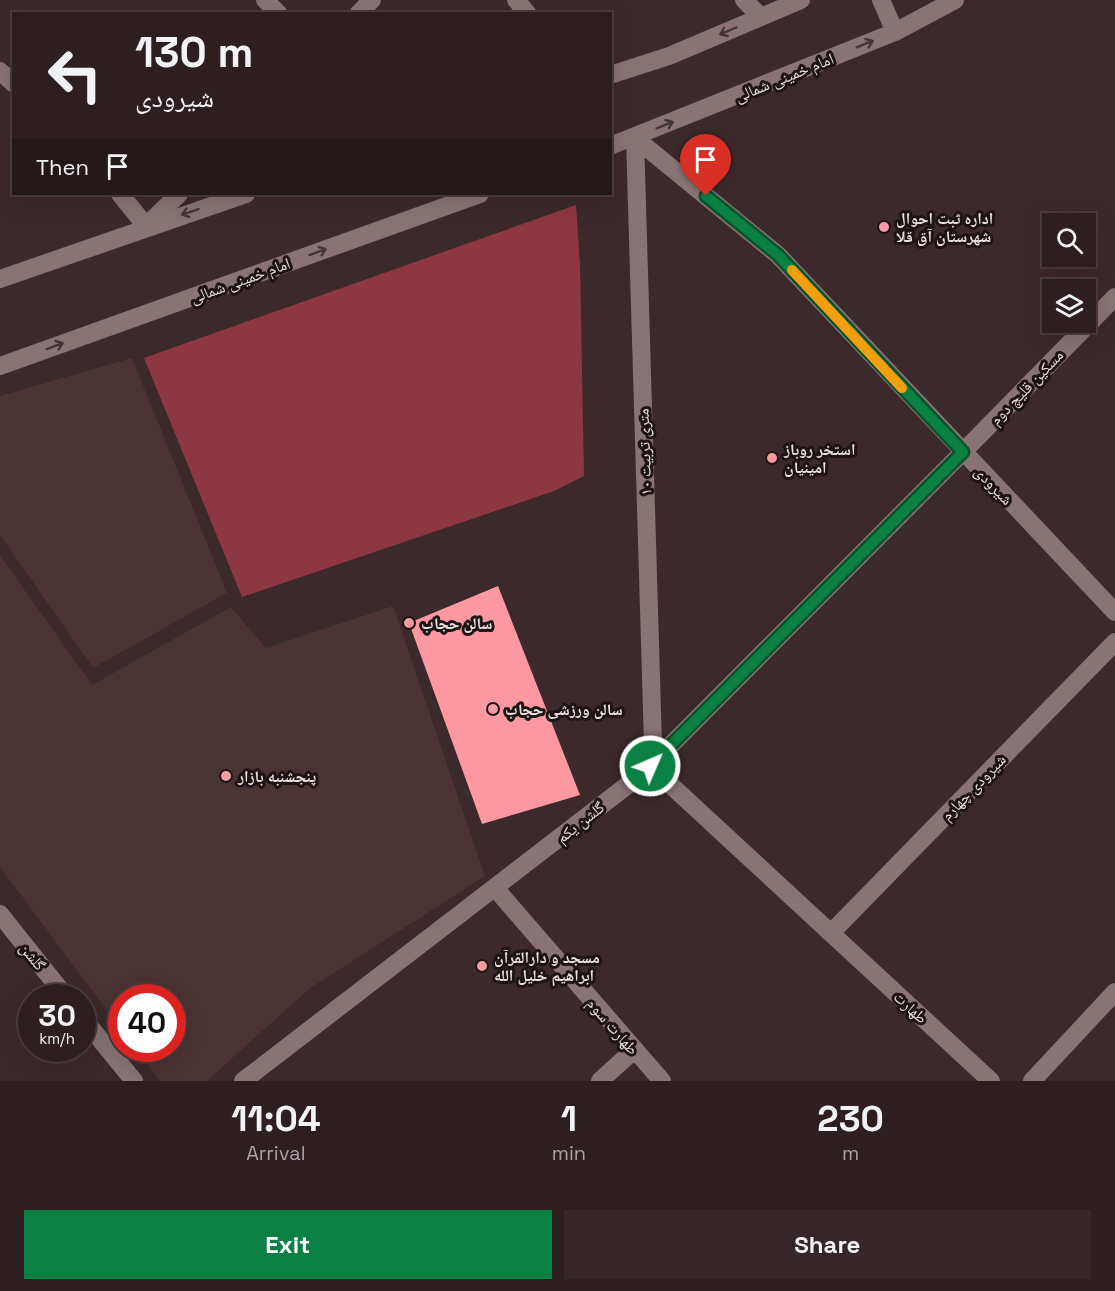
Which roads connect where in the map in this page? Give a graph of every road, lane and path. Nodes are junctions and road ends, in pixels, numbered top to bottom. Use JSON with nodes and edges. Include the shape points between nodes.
{"nodes":[{"id":1,"x":265,"y":0,"type":"edge"},
{"id":2,"x":372,"y":0,"type":"edge"},
{"id":3,"x":516,"y":0,"type":"edge"},
{"id":4,"x":744,"y":0,"type":"edge"},
{"id":5,"x":801,"y":0,"type":"edge"},
{"id":6,"x":882,"y":0,"type":"edge"},
{"id":7,"x":955,"y":0,"type":"edge"},
{"id":8,"x":277,"y":12,"type":"edge"},
{"id":9,"x":360,"y":12,"type":"edge"},
{"id":10,"x":526,"y":12,"type":"edge"},
{"id":11,"x":761,"y":17,"type":"junction"},
{"id":12,"x":895,"y":32,"type":"junction"},
{"id":13,"x":0,"y":71,"type":"edge"},
{"id":14,"x":612,"y":74,"type":"edge"},
{"id":15,"x":12,"y":82,"type":"edge"},
{"id":16,"x":635,"y":138,"type":"junction"},
{"id":17,"x":612,"y":145,"type":"edge"},
{"id":18,"x":121,"y":195,"type":"edge"},
{"id":19,"x":178,"y":195,"type":"edge"},
{"id":20,"x":243,"y":195,"type":"edge"},
{"id":21,"x":477,"y":195,"type":"edge"},
{"id":22,"x":146,"y":226,"type":"junction"},
{"id":23,"x":0,"y":279,"type":"edge"},
{"id":24,"x":1115,"y":297,"type":"edge"},
{"id":25,"x":0,"y":366,"type":"edge"},
{"id":26,"x":963,"y":452,"type":"junction"},
{"id":27,"x":1115,"y":612,"type":"edge"},
{"id":28,"x":1115,"y":642,"type":"edge"},
{"id":29,"x":650,"y":766,"type":"junction"},
{"id":30,"x":495,"y":888,"type":"junction"},
{"id":31,"x":0,"y":914,"type":"edge"},
{"id":32,"x":831,"y":933,"type":"junction"},
{"id":33,"x":56,"y":984,"type":"edge"},
{"id":34,"x":1115,"y":992,"type":"edge"},
{"id":35,"x":96,"y":1034,"type":"edge"},
{"id":36,"x":633,"y":1050,"type":"junction"},
{"id":37,"x":134,"y":1081,"type":"edge"},
{"id":38,"x":243,"y":1081,"type":"edge"},
{"id":39,"x":600,"y":1081,"type":"edge"},
{"id":40,"x":662,"y":1081,"type":"edge"},
{"id":41,"x":991,"y":1081,"type":"edge"},
{"id":42,"x":1032,"y":1081,"type":"edge"}],
"edges":[{"from":1,"to":8,"type":"street"},
{"from":2,"to":9,"type":"street"},
{"from":3,"to":10,"type":"street"},
{"from":4,"to":11,"type":"street"},
{"from":5,"to":11,"type":"street"},
{"from":6,"to":12,"type":"street"},
{"from":7,"to":12,"type":"street","name":"امام خمینی شمالی"},
{"from":11,"to":14,"type":"street","one_way":true,"via":[[669,56]]},
{"from":16,"to":12,"type":"street","name":"امام خمینی شمالی","one_way":true},
{"from":13,"to":15,"type":"street"},
{"from":16,"to":17,"type":"street","name":"امام خمینی شمالی"},
{"from":16,"to":26,"type":"street","name":"شیرودی","via":[[778,255]]},
{"from":16,"to":29,"type":"street","name":"۱۰ متری تربیت","via":[[653,744]]},
{"from":18,"to":22,"type":"street"},
{"from":19,"to":22,"type":"street"},
{"from":20,"to":22,"type":"street","one_way":true},
{"from":25,"to":21,"type":"street","name":"امام خمینی شمالی","one_way":true},
{"from":22,"to":23,"type":"street"},
{"from":24,"to":26,"type":"street","name":"مسکین قلیچ دوم"},
{"from":26,"to":27,"type":"street","name":"شیرودی"},
{"from":26,"to":29,"type":"street","name":"گلشن یکم"},
{"from":28,"to":32,"type":"street","name":"شیرودی چهارم"},
{"from":29,"to":30,"type":"street","name":"گلشن یکم"},
{"from":29,"to":32,"type":"street","name":"طهارت"},
{"from":30,"to":36,"type":"street","name":"طهارت سوم"},
{"from":30,"to":38,"type":"street","name":"گلشن یکم"},
{"from":31,"to":33,"type":"street","name":"گلشن"},
{"from":32,"to":41,"type":"street","name":"طهارت"},
{"from":34,"to":42,"type":"street"},
{"from":35,"to":37,"type":"street"},
{"from":36,"to":39,"type":"street"},
{"from":36,"to":40,"type":"street","name":"طهارت سوم"}]}
